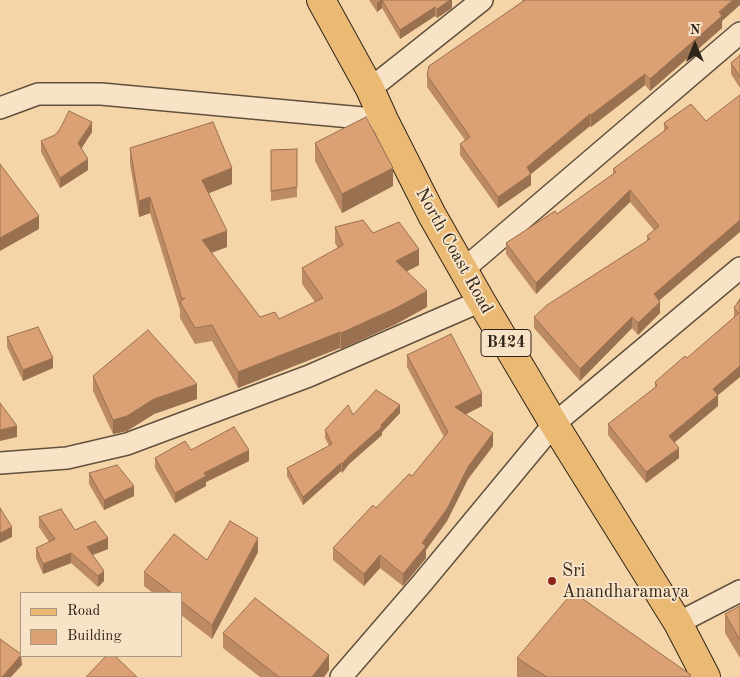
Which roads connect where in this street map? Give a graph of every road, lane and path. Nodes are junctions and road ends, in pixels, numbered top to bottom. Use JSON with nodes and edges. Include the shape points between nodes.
{"nodes":[{"id":1,"x":321,"y":0,"type":"edge"},
{"id":2,"x":482,"y":0,"type":"edge"},
{"id":3,"x":740,"y":33,"type":"edge"},
{"id":4,"x":370,"y":89,"type":"junction"},
{"id":5,"x":0,"y":108,"type":"edge"},
{"id":6,"x":384,"y":120,"type":"junction"},
{"id":7,"x":740,"y":268,"type":"edge"},
{"id":8,"x":464,"y":269,"type":"junction"},
{"id":9,"x":481,"y":301,"type":"junction"},
{"id":10,"x":554,"y":424,"type":"junction"},
{"id":11,"x":0,"y":462,"type":"edge"},
{"id":12,"x":740,"y":591,"type":"edge"},
{"id":13,"x":678,"y":623,"type":"junction"},
{"id":14,"x":341,"y":677,"type":"edge"},
{"id":15,"x":706,"y":677,"type":"edge"}],
"edges":[{"from":1,"to":4,"type":"main road","name":"North Coast Road","number":"B424"},
{"from":2,"to":4,"type":"street"},
{"from":3,"to":8,"type":"street"},
{"from":4,"to":6,"type":"main road","name":"North Coast Road","number":"B424"},
{"from":5,"to":6,"type":"street","via":[[38,94],[102,94]]},
{"from":6,"to":8,"type":"main road","name":"North Coast Road","number":"B424"},
{"from":7,"to":10,"type":"street"},
{"from":8,"to":9,"type":"main road","name":"North Coast Road","number":"B424"},
{"from":9,"to":10,"type":"main road","name":"North Coast Road","number":"B424"},
{"from":9,"to":11,"type":"street","via":[[309,376],[127,444],[67,458]]},
{"from":10,"to":13,"type":"main road","name":"North Coast Road","number":"B424"},
{"from":10,"to":14,"type":"street"},
{"from":12,"to":13,"type":"street"},
{"from":13,"to":15,"type":"main road","name":"North Coast Road","number":"B424"}]}
